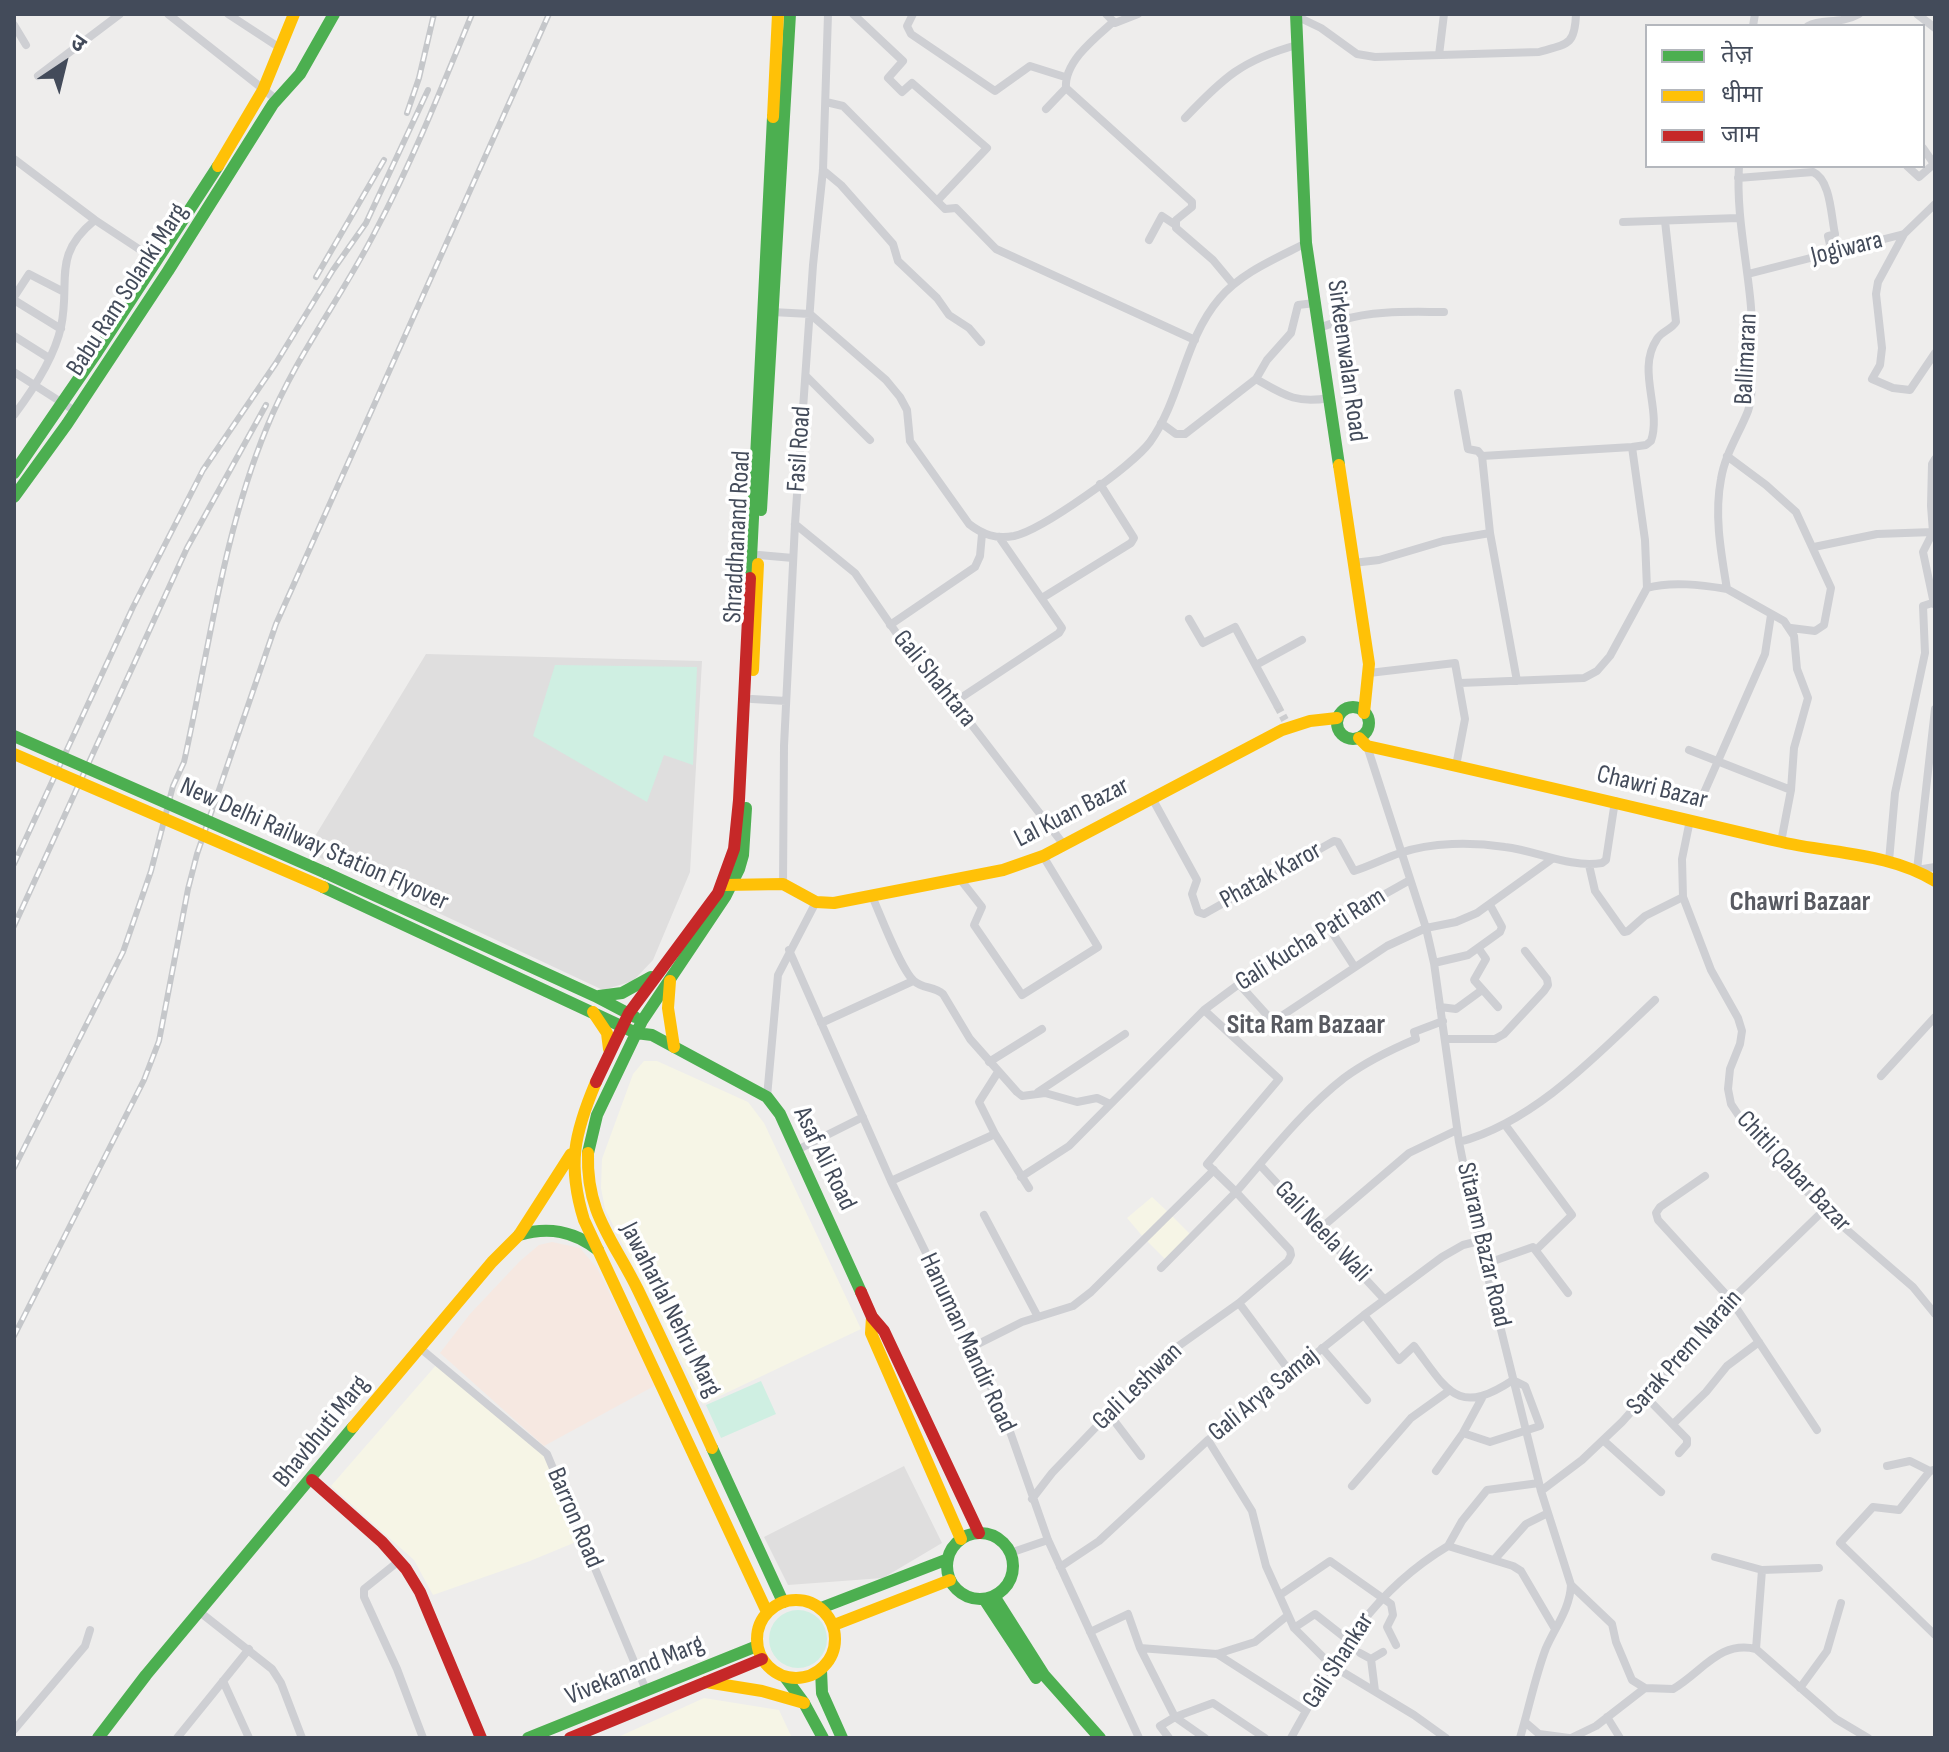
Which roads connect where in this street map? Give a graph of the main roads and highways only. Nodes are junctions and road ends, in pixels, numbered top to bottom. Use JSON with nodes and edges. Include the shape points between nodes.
{"nodes":[{"id":1,"x":294,"y":14,"type":"edge"},
{"id":2,"x":334,"y":14,"type":"edge"},
{"id":3,"x":778,"y":14,"type":"edge"},
{"id":4,"x":790,"y":14,"type":"edge"},
{"id":5,"x":1296,"y":15,"type":"edge"},
{"id":6,"x":781,"y":48,"type":"junction"},
{"id":7,"x":221,"y":162,"type":"junction"},
{"id":8,"x":232,"y":171,"type":"junction"},
{"id":9,"x":193,"y":205,"type":"junction"},
{"id":10,"x":206,"y":213,"type":"junction"},
{"id":11,"x":102,"y":356,"type":"junction"},
{"id":12,"x":14,"y":473,"type":"edge"},
{"id":13,"x":14,"y":497,"type":"edge"},
{"id":14,"x":1364,"y":713,"type":"junction"},
{"id":15,"x":1337,"y":718,"type":"junction"},
{"id":16,"x":14,"y":736,"type":"edge"},
{"id":17,"x":1363,"y":742,"type":"junction"},
{"id":18,"x":14,"y":754,"type":"edge"},
{"id":19,"x":1935,"y":881,"type":"edge"},
{"id":20,"x":725,"y":885,"type":"junction"},
{"id":21,"x":666,"y":974,"type":"junction"},
{"id":22,"x":595,"y":996,"type":"junction"},
{"id":23,"x":591,"y":1010,"type":"junction"},
{"id":24,"x":629,"y":1013,"type":"junction"},
{"id":25,"x":622,"y":1026,"type":"junction"},
{"id":26,"x":639,"y":1027,"type":"junction"},
{"id":27,"x":674,"y":1047,"type":"junction"},
{"id":28,"x":607,"y":1057,"type":"junction"},
{"id":29,"x":573,"y":1151,"type":"junction"},
{"id":30,"x":519,"y":1235,"type":"junction"},
{"id":31,"x":600,"y":1253,"type":"junction"},
{"id":32,"x":872,"y":1317,"type":"junction"},
{"id":33,"x":312,"y":1480,"type":"junction"},
{"id":34,"x":979,"y":1533,"type":"junction"},
{"id":35,"x":961,"y":1539,"type":"junction"},
{"id":36,"x":948,"y":1559,"type":"junction"},
{"id":37,"x":950,"y":1580,"type":"junction"},
{"id":38,"x":989,"y":1598,"type":"junction"},
{"id":39,"x":783,"y":1602,"type":"junction"},
{"id":40,"x":821,"y":1608,"type":"junction"},
{"id":41,"x":767,"y":1612,"type":"junction"},
{"id":42,"x":834,"y":1625,"type":"junction"},
{"id":43,"x":757,"y":1646,"type":"junction"},
{"id":44,"x":762,"y":1659,"type":"junction"},
{"id":45,"x":821,"y":1670,"type":"junction"},
{"id":46,"x":785,"y":1677,"type":"junction"},
{"id":47,"x":704,"y":1682,"type":"junction"},
{"id":48,"x":804,"y":1703,"type":"junction"},
{"id":49,"x":98,"y":1738,"type":"edge"},
{"id":50,"x":481,"y":1738,"type":"edge"},
{"id":51,"x":528,"y":1738,"type":"edge"},
{"id":52,"x":570,"y":1738,"type":"edge"},
{"id":53,"x":823,"y":1738,"type":"edge"},
{"id":54,"x":842,"y":1738,"type":"edge"},
{"id":55,"x":1088,"y":1738,"type":"edge"},
{"id":56,"x":1100,"y":1738,"type":"edge"}],
"edges":[{"from":1,"to":7,"type":"main road","name":"Babu Ram Solanki Marg","via":[[263,90]]},
{"from":2,"to":8,"type":"main road","name":"Babu Ram Solanki Marg","via":[[300,74],[275,102]]},
{"from":3,"to":6,"type":"main road","name":"Shraddhanand Road"},
{"from":4,"to":6,"type":"main road","name":"Shraddhanand Road"},
{"from":5,"to":14,"type":"main road","name":"Sirkeenwalan Road","via":[[1306,243],[1369,673]]},
{"from":6,"to":20,"type":"main road","name":"Shraddhanand Road","via":[[739,800]]},
{"from":6,"to":20,"type":"main road","name":"Shraddhanand Road","via":[[743,855]]},
{"from":7,"to":8,"type":"main road"},
{"from":7,"to":9,"type":"main road","name":"Babu Ram Solanki Marg"},
{"from":8,"to":10,"type":"main road","name":"Babu Ram Solanki Marg"},
{"from":9,"to":10,"type":"main road"},
{"from":9,"to":11,"type":"main road","name":"Babu Ram Solanki Marg"},
{"from":10,"to":11,"type":"main road","name":"Babu Ram Solanki Marg"},
{"from":11,"to":12,"type":"main road","name":"Babu Ram Solanki Marg"},
{"from":11,"to":13,"type":"main road","name":"Babu Ram Solanki Marg","via":[[75,411]]},
{"from":14,"to":15,"type":"main road","via":[[1349,708]]},
{"from":14,"to":17,"type":"main road","via":[[1368,728]]},
{"from":15,"to":17,"type":"main road","via":[[1340,734]]},
{"from":15,"to":20,"type":"main road","name":"Lal Kuan Bazar","via":[[1286,724],[1043,856],[1003,870],[834,903],[816,902],[783,884]]},
{"from":16,"to":22,"type":"main road","name":"New Delhi Railway Station Flyover","bridge":true},
{"from":17,"to":19,"type":"main road","name":"Chawri Bazar","via":[[1781,842],[1889,861]]},
{"from":18,"to":23,"type":"main road","name":"New Delhi Railway Station Flyover","bridge":true},
{"from":20,"to":21,"type":"main road","name":"Shraddhanand Road","via":[[719,906]]},
{"from":21,"to":22,"type":"main road","via":[[622,993]]},
{"from":21,"to":24,"type":"main road","name":"Shraddhanand Road"},
{"from":21,"to":26,"type":"main road","name":"Shraddhanand Road"},
{"from":21,"to":27,"type":"main road"},
{"from":22,"to":24,"type":"main road","name":"New Delhi Railway Station Flyover"},
{"from":23,"to":25,"type":"main road","name":"New Delhi Railway Station Flyover"},
{"from":23,"to":28,"type":"main road","via":[[607,1033]]},
{"from":24,"to":25,"type":"main road","name":"Shraddhanand Road"},
{"from":24,"to":26,"type":"main road","name":"New Delhi Railway Station Flyover"},
{"from":25,"to":26,"type":"main road","name":"New Delhi Railway Station Flyover"},
{"from":25,"to":28,"type":"main road","name":"Jawaharlal Nehru Marg"},
{"from":26,"to":27,"type":"main road","name":"Asaf Ali Road"},
{"from":26,"to":39,"type":"main road","name":"Jawaharlal Nehru Marg","via":[[590,1135],[587,1174],[593,1204],[682,1381]]},
{"from":27,"to":32,"type":"main road","name":"Asaf Ali Road","via":[[767,1097],[780,1114]]},
{"from":28,"to":29,"type":"main road","name":"Jawaharlal Nehru Marg"},
{"from":29,"to":30,"type":"main road","name":"Bhavbhuti Marg"},
{"from":29,"to":31,"type":"main road","name":"Jawaharlal Nehru Marg","via":[[576,1194]]},
{"from":30,"to":31,"type":"main road","via":[[566,1232]]},
{"from":30,"to":33,"type":"main road","name":"Bhavbhuti Marg"},
{"from":31,"to":41,"type":"main road","name":"Jawaharlal Nehru Marg"},
{"from":32,"to":34,"type":"main road","name":"Asaf Ali Road","via":[[884,1331]]},
{"from":32,"to":35,"type":"main road","name":"Asaf Ali Road","via":[[871,1333]]},
{"from":33,"to":49,"type":"main road","name":"Bhavbhuti Marg"},
{"from":33,"to":50,"type":"main road","via":[[382,1542],[420,1592]]},
{"from":34,"to":35,"type":"main road"},
{"from":34,"to":38,"type":"main road","via":[[998,1538],[1010,1553],[1013,1573],[1002,1591]]},
{"from":35,"to":36,"type":"main road"},
{"from":36,"to":37,"type":"main road"},
{"from":36,"to":40,"type":"main road"},
{"from":37,"to":38,"type":"main road","via":[[964,1595]]},
{"from":37,"to":42,"type":"main road"},
{"from":38,"to":55,"type":"main road","via":[[1038,1680]]},
{"from":38,"to":56,"type":"main road","via":[[1044,1675]]},
{"from":39,"to":40,"type":"main road","via":[[805,1600]]},
{"from":39,"to":41,"type":"main road"},
{"from":40,"to":42,"type":"main road"},
{"from":41,"to":43,"type":"main road","via":[[757,1631]]},
{"from":42,"to":45,"type":"main road","via":[[835,1650]]},
{"from":43,"to":44,"type":"main road"},
{"from":43,"to":51,"type":"main road","name":"Vivekanand Marg"},
{"from":44,"to":46,"type":"main road"},
{"from":44,"to":47,"type":"main road","name":"Vivekanand Marg"},
{"from":45,"to":46,"type":"main road","via":[[804,1678]]},
{"from":45,"to":54,"type":"main road","via":[[822,1693]]},
{"from":46,"to":48,"type":"main road"},
{"from":47,"to":48,"type":"main road"},
{"from":47,"to":52,"type":"main road","name":"Vivekanand Marg"},
{"from":48,"to":53,"type":"main road"}]}
